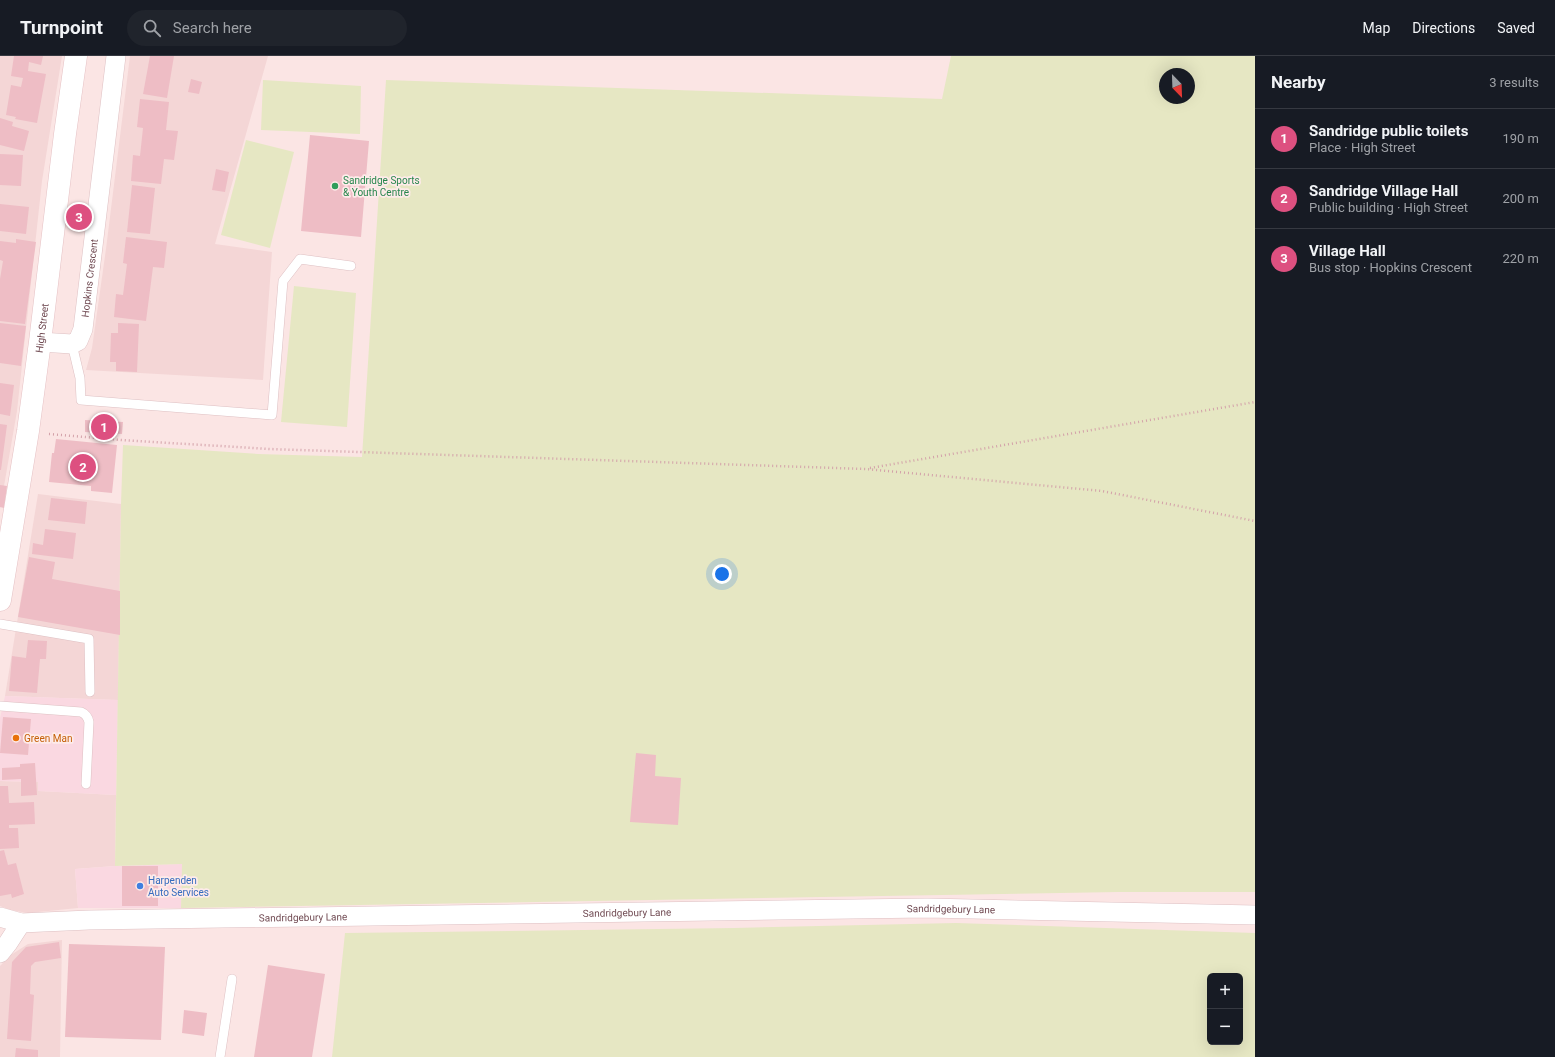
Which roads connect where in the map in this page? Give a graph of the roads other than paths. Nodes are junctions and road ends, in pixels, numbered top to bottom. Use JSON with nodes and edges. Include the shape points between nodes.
{"nodes":[{"id":1,"x":76,"y":56,"type":"edge"},
{"id":2,"x":116,"y":56,"type":"edge"},
{"id":3,"x":351,"y":266,"type":"dead end"},
{"id":4,"x":40,"y":342,"type":"junction"},
{"id":5,"x":72,"y":344,"type":"junction"},
{"id":6,"x":0,"y":600,"type":"edge"},
{"id":7,"x":0,"y":624,"type":"edge"},
{"id":8,"x":90,"y":692,"type":"dead end"},
{"id":9,"x":0,"y":706,"type":"edge"},
{"id":10,"x":86,"y":784,"type":"dead end"},
{"id":11,"x":1255,"y":915,"type":"edge"},
{"id":12,"x":0,"y":917,"type":"edge"},
{"id":13,"x":20,"y":924,"type":"junction"},
{"id":14,"x":0,"y":953,"type":"edge"},
{"id":15,"x":232,"y":979,"type":"dead end"},
{"id":16,"x":220,"y":1057,"type":"edge"}],
"edges":[{"from":1,"to":4,"type":"main road","name":"High Street"},
{"from":2,"to":5,"type":"street","name":"Hopkins Crescent","via":[[83,329],[78,341]]},
{"from":3,"to":5,"type":"lane","via":[[300,259],[283,281],[272,414],[82,400]]},
{"from":4,"to":5,"type":"street"},
{"from":4,"to":6,"type":"main road","name":"High Street"},
{"from":7,"to":8,"type":"lane","via":[[88,639]]},
{"from":9,"to":10,"type":"lane","via":[[85,714],[89,722]]},
{"from":11,"to":13,"type":"street","name":"Sandridgebury Lane","via":[[927,908],[89,920]]},
{"from":12,"to":13,"type":"street","name":"Sandridgebury Lane"},
{"from":13,"to":14,"type":"street"},
{"from":15,"to":16,"type":"lane"}]}
